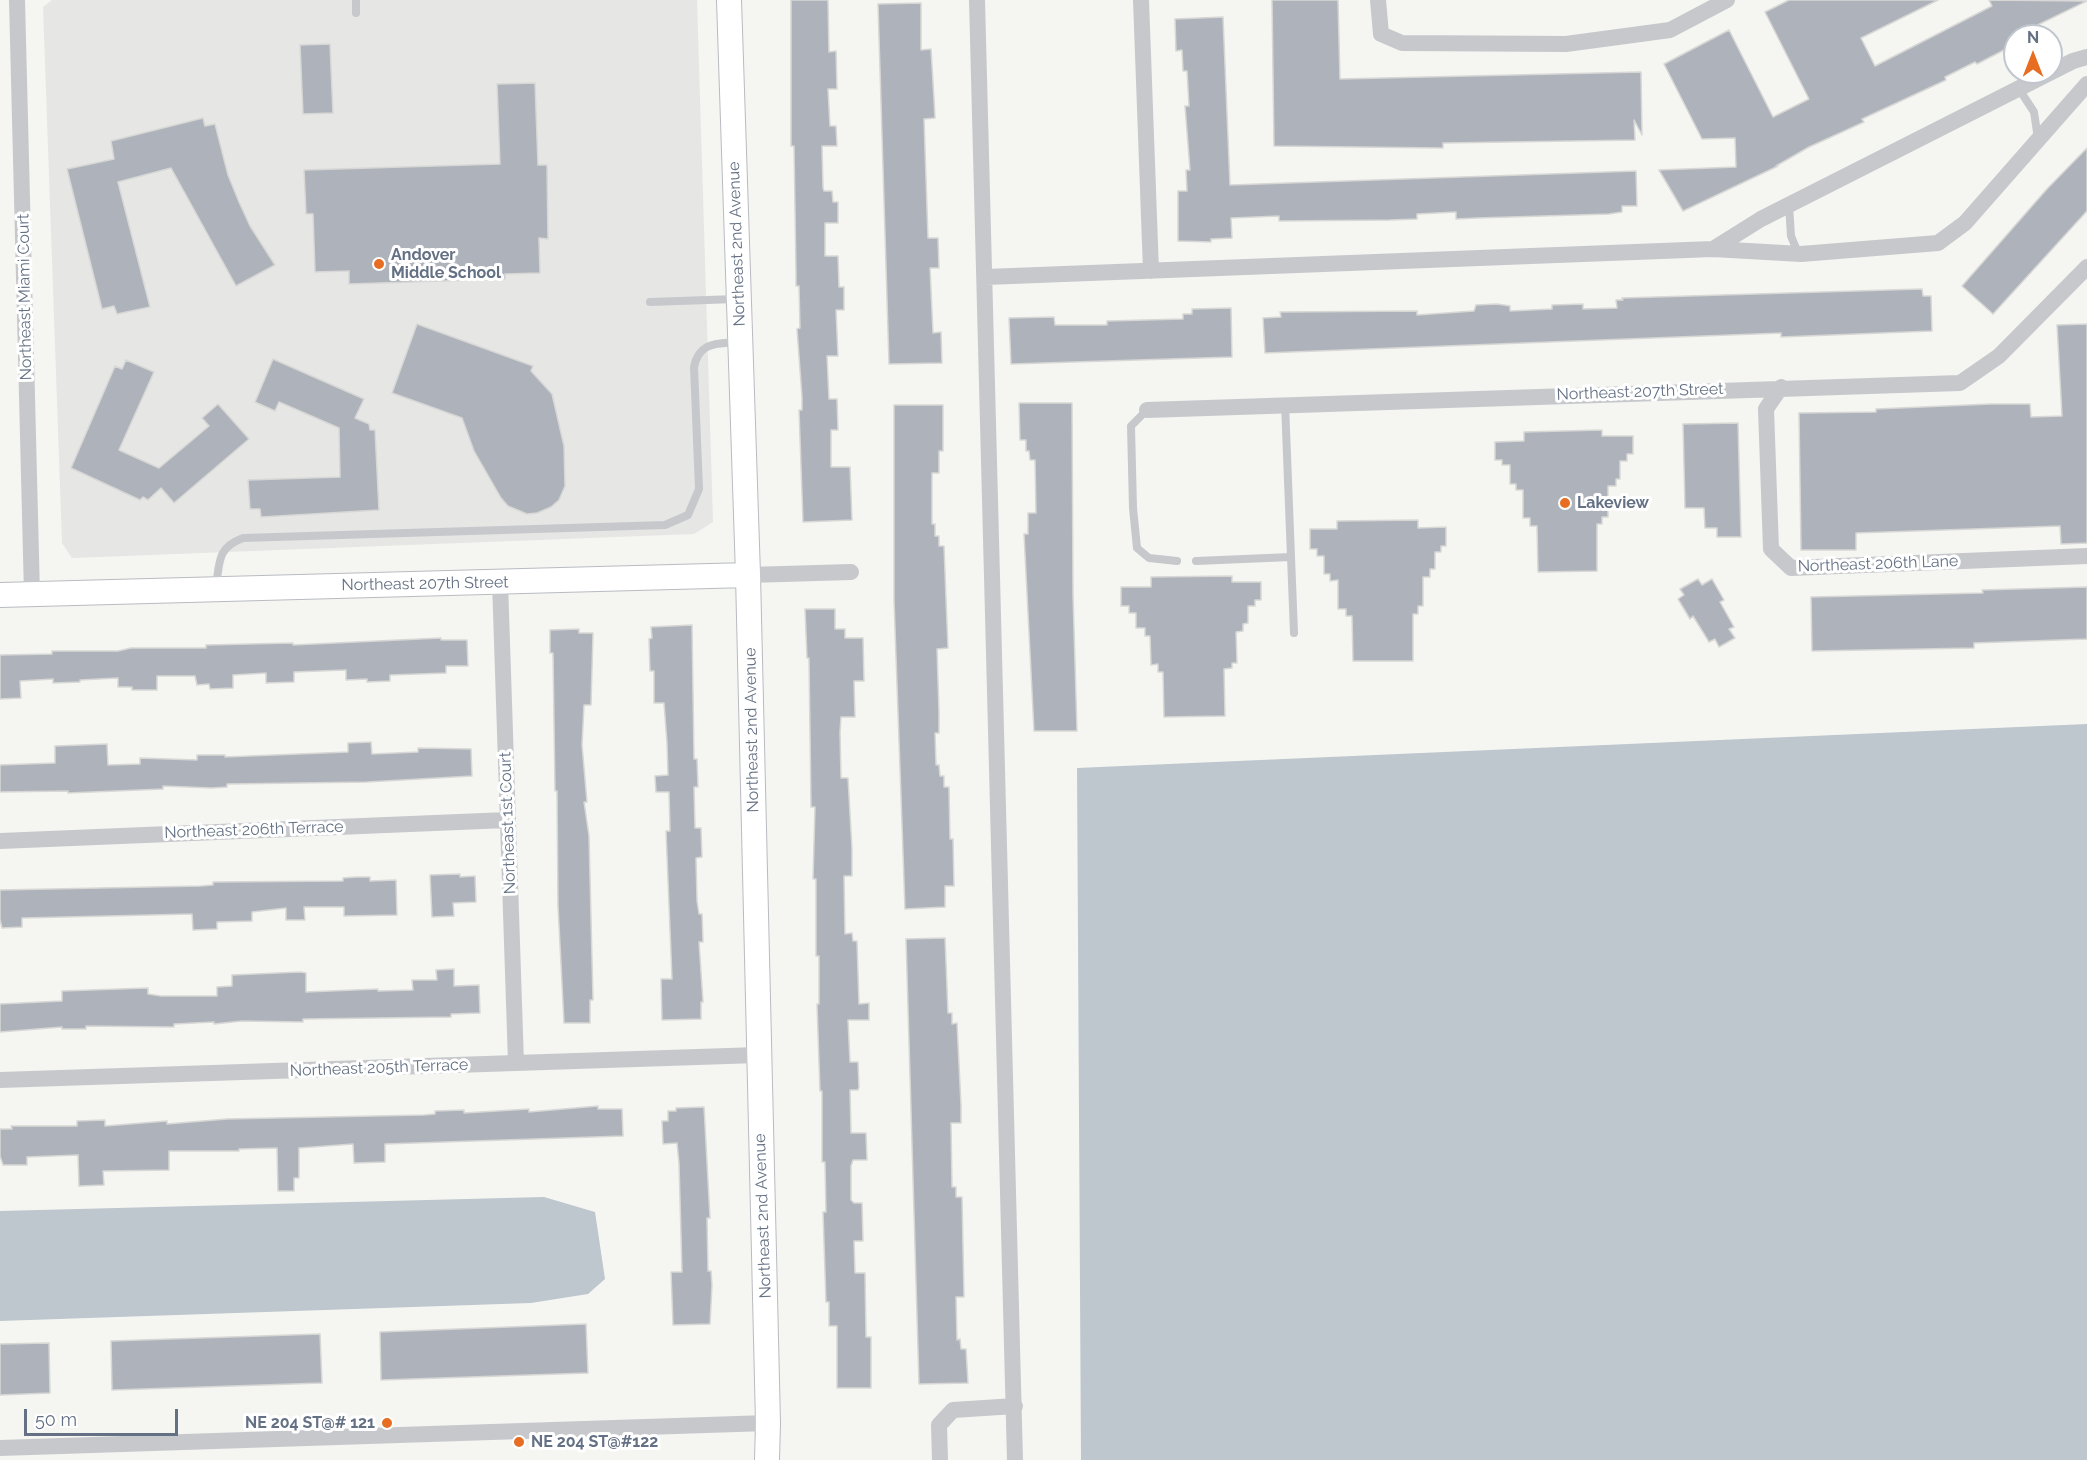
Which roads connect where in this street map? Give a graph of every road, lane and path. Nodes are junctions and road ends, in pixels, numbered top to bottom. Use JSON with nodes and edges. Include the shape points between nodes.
{"nodes":[{"id":1,"x":17,"y":0,"type":"edge"},
{"id":2,"x":356,"y":0,"type":"edge"},
{"id":3,"x":729,"y":0,"type":"edge"},
{"id":4,"x":977,"y":0,"type":"edge"},
{"id":5,"x":1141,"y":0,"type":"edge"},
{"id":6,"x":1378,"y":0,"type":"edge"},
{"id":7,"x":1727,"y":0,"type":"edge"},
{"id":8,"x":356,"y":13,"type":"dead end"},
{"id":9,"x":2087,"y":57,"type":"edge"},
{"id":10,"x":2087,"y":84,"type":"edge"},
{"id":11,"x":2019,"y":89,"type":"junction"},
{"id":12,"x":2038,"y":140,"type":"junction"},
{"id":13,"x":1789,"y":205,"type":"junction"},
{"id":14,"x":1713,"y":249,"type":"junction"},
{"id":15,"x":1798,"y":253,"type":"junction"},
{"id":16,"x":2087,"y":267,"type":"edge"},
{"id":17,"x":1151,"y":271,"type":"junction"},
{"id":18,"x":986,"y":277,"type":"junction"},
{"id":19,"x":739,"y":299,"type":"junction"},
{"id":20,"x":650,"y":302,"type":"dead end"},
{"id":21,"x":740,"y":341,"type":"junction"},
{"id":22,"x":1781,"y":387,"type":"junction"},
{"id":23,"x":1285,"y":403,"type":"junction"},
{"id":24,"x":1147,"y":410,"type":"joint"},
{"id":25,"x":1292,"y":556,"type":"junction"},
{"id":26,"x":2087,"y":556,"type":"edge"},
{"id":27,"x":1177,"y":561,"type":"dead end"},
{"id":28,"x":1196,"y":561,"type":"dead end"},
{"id":29,"x":851,"y":572,"type":"dead end"},
{"id":30,"x":748,"y":575,"type":"junction"},
{"id":31,"x":500,"y":582,"type":"junction"},
{"id":32,"x":216,"y":588,"type":"junction"},
{"id":33,"x":32,"y":594,"type":"junction"},
{"id":34,"x":0,"y":596,"type":"edge"},
{"id":35,"x":1294,"y":633,"type":"dead end"},
{"id":36,"x":507,"y":820,"type":"junction"},
{"id":37,"x":0,"y":841,"type":"edge"},
{"id":38,"x":758,"y":1056,"type":"junction"},
{"id":39,"x":516,"y":1063,"type":"junction"},
{"id":40,"x":0,"y":1080,"type":"edge"},
{"id":41,"x":1015,"y":1406,"type":"junction"},
{"id":42,"x":768,"y":1423,"type":"junction"},
{"id":43,"x":0,"y":1448,"type":"edge"},
{"id":44,"x":766,"y":1460,"type":"edge"},
{"id":45,"x":940,"y":1460,"type":"edge"},
{"id":46,"x":1016,"y":1460,"type":"edge"}],
"edges":[{"from":1,"to":33,"type":"street","name":"Northeast Miami Court"},
{"from":2,"to":8,"type":"lane"},
{"from":3,"to":19,"type":"street","name":"Northeast 2nd Avenue"},
{"from":4,"to":18,"type":"street"},
{"from":5,"to":17,"type":"street"},
{"from":6,"to":7,"type":"street","via":[[1381,34],[1402,44],[1566,44],[1670,30]]},
{"from":9,"to":11,"type":"street"},
{"from":10,"to":12,"type":"street"},
{"from":11,"to":12,"type":"lane","via":[[2034,112]]},
{"from":11,"to":13,"type":"street"},
{"from":12,"to":15,"type":"street","via":[[1965,224],[1938,243]]},
{"from":13,"to":14,"type":"street"},
{"from":13,"to":15,"type":"lane","via":[[1791,237]]},
{"from":14,"to":15,"type":"street"},
{"from":14,"to":17,"type":"street"},
{"from":16,"to":22,"type":"street","name":"Northeast 207th Street","via":[[1999,356],[1960,383]]},
{"from":17,"to":18,"type":"street"},
{"from":18,"to":41,"type":"street"},
{"from":19,"to":20,"type":"lane"},
{"from":19,"to":21,"type":"street","name":"Northeast 2nd Avenue"},
{"from":21,"to":30,"type":"street","name":"Northeast 2nd Avenue"},
{"from":21,"to":32,"type":"lane","via":[[706,345],[696,355],[699,489],[688,515],[678,521],[665,525],[243,538],[229,543],[221,554]]},
{"from":22,"to":23,"type":"street","name":"Northeast 207th Street"},
{"from":22,"to":26,"type":"street","name":"Northeast 206th Lane","via":[[1766,409],[1771,549],[1791,568]]},
{"from":23,"to":24,"type":"street","name":"Northeast 207th Street"},
{"from":23,"to":25,"type":"lane"},
{"from":24,"to":27,"type":"lane","via":[[1131,426],[1137,548],[1149,558]]},
{"from":25,"to":28,"type":"lane"},
{"from":25,"to":35,"type":"lane"},
{"from":29,"to":30,"type":"street","name":"Northeast 207th Street"},
{"from":30,"to":31,"type":"street","name":"Northeast 207th Street"},
{"from":30,"to":38,"type":"street","name":"Northeast 2nd Avenue"},
{"from":31,"to":32,"type":"street","name":"Northeast 207th Street"},
{"from":31,"to":36,"type":"street","name":"Northeast 1st Court"},
{"from":32,"to":33,"type":"street","name":"Northeast 207th Street"},
{"from":33,"to":34,"type":"street","name":"Northeast 207th Street"},
{"from":36,"to":37,"type":"street","name":"Northeast 206th Terrace"},
{"from":36,"to":39,"type":"street","name":"Northeast 1st Court"},
{"from":38,"to":39,"type":"street","name":"Northeast 205th Terrace"},
{"from":38,"to":42,"type":"street","name":"Northeast 2nd Avenue"},
{"from":39,"to":40,"type":"street","name":"Northeast 205th Terrace"},
{"from":41,"to":45,"type":"street","via":[[953,1410],[939,1425]]},
{"from":41,"to":46,"type":"street"},
{"from":42,"to":43,"type":"street"},
{"from":42,"to":44,"type":"street","name":"Northeast 2nd Avenue"}]}
